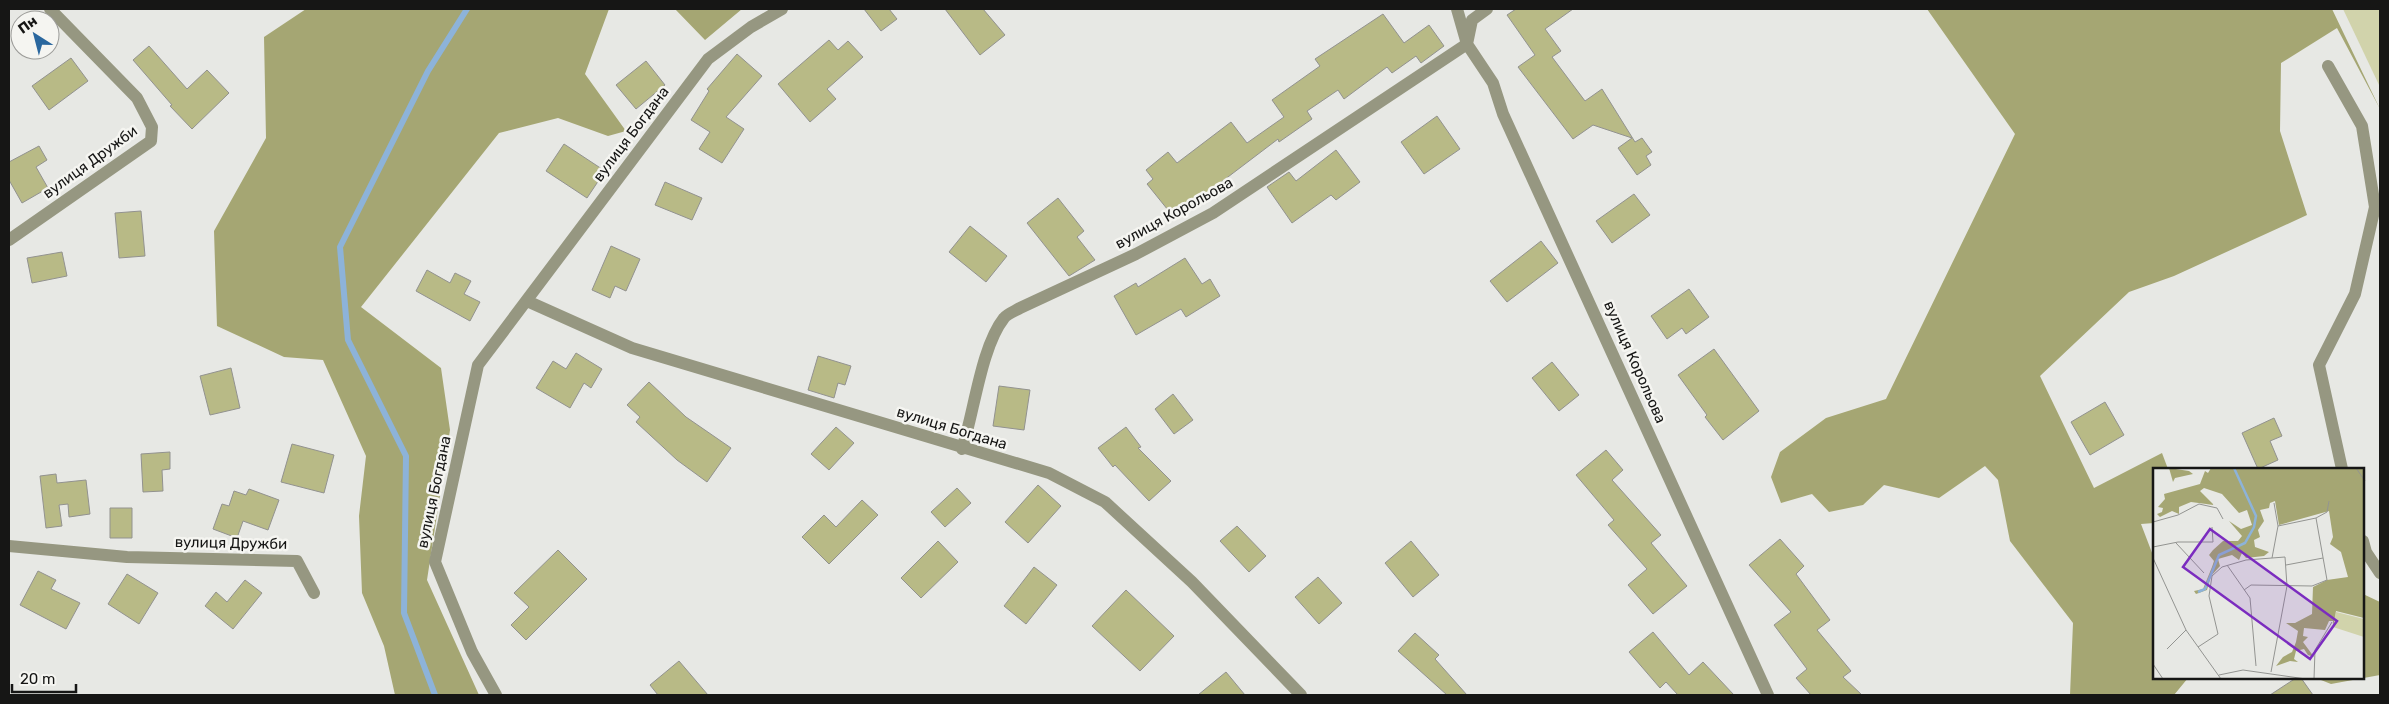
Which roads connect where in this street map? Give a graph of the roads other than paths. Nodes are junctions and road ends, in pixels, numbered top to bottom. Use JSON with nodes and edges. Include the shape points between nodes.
{"nodes":[{"id":1,"x":50,"y":9,"type":"edge"},
{"id":2,"x":782,"y":9,"type":"edge"},
{"id":3,"x":1457,"y":9,"type":"edge"},
{"id":4,"x":1487,"y":9,"type":"edge"},
{"id":5,"x":1467,"y":44,"type":"junction"},
{"id":6,"x":2328,"y":66,"type":"dead end"},
{"id":7,"x":9,"y":240,"type":"edge"},
{"id":8,"x":527,"y":301,"type":"junction"},
{"id":9,"x":962,"y":449,"type":"junction"},
{"id":10,"x":2342,"y":468,"type":"edge"},
{"id":11,"x":2364,"y":545,"type":"edge"},
{"id":12,"x":9,"y":546,"type":"edge"},
{"id":13,"x":2380,"y":573,"type":"edge"},
{"id":14,"x":314,"y":593,"type":"dead end"},
{"id":15,"x":496,"y":695,"type":"edge"},
{"id":16,"x":1301,"y":695,"type":"edge"},
{"id":17,"x":1768,"y":695,"type":"edge"}],
"edges":[{"from":1,"to":7,"type":"street","name":"вулиця Дружби","via":[[138,98],[152,127],[151,141]]},
{"from":2,"to":8,"type":"street","name":"вулиця Богдана","via":[[708,59]]},
{"from":3,"to":5,"type":"street","name":"вулиця Корольова"},
{"from":4,"to":5,"type":"street","via":[[1472,20]]},
{"from":5,"to":9,"type":"street","name":"вулиця Корольова","via":[[1213,213],[1004,318],[987,353]]},
{"from":5,"to":17,"type":"street","name":"вулиця Корольова","via":[[1493,83],[1503,114]]},
{"from":6,"to":10,"type":"street","via":[[2362,126],[2375,207],[2355,294],[2319,365]]},
{"from":8,"to":9,"type":"street","name":"вулиця Богдана","via":[[632,348]]},
{"from":8,"to":15,"type":"street","name":"вулиця Богдана","via":[[478,365],[435,562],[472,652]]},
{"from":9,"to":16,"type":"street","name":"вулиця Богдана","via":[[1049,473],[1105,502],[1192,582]]},
{"from":11,"to":13,"type":"street"},
{"from":12,"to":14,"type":"street","name":"вулиця Дружби","via":[[127,557],[297,561]]}]}
